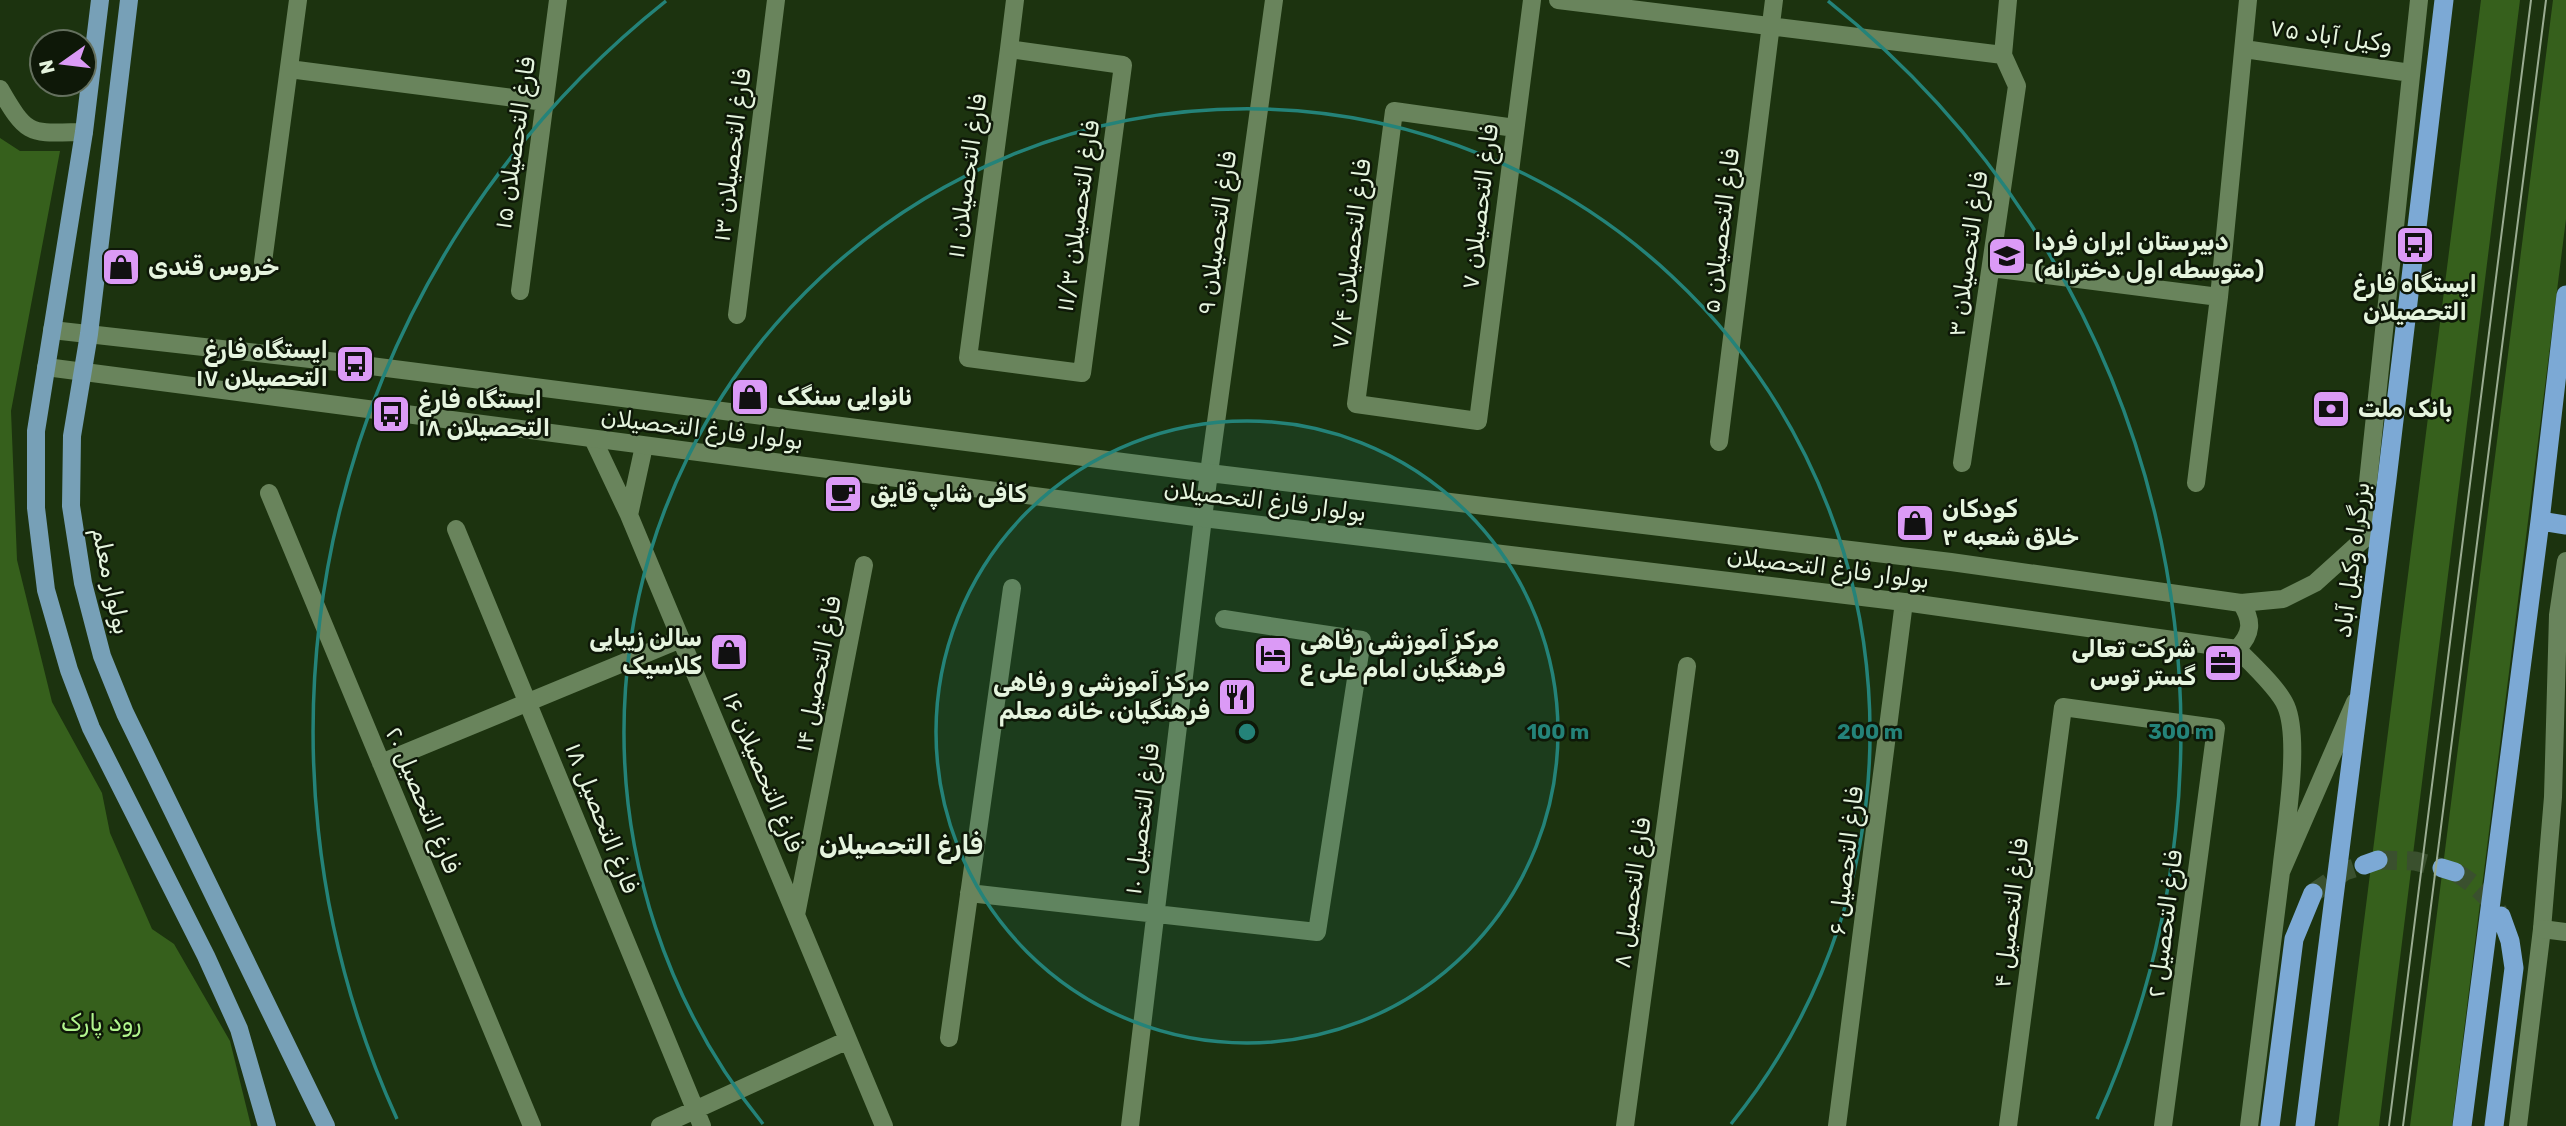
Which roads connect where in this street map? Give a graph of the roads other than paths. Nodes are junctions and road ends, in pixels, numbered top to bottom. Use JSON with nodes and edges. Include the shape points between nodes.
{"nodes":[{"id":1,"x":100,"y":0,"type":"edge"},
{"id":2,"x":129,"y":0,"type":"edge"},
{"id":3,"x":298,"y":0,"type":"edge"},
{"id":4,"x":558,"y":0,"type":"edge"},
{"id":5,"x":776,"y":0,"type":"edge"},
{"id":6,"x":1015,"y":0,"type":"edge"},
{"id":7,"x":1274,"y":0,"type":"edge"},
{"id":8,"x":1532,"y":0,"type":"edge"},
{"id":9,"x":1558,"y":0,"type":"edge"},
{"id":10,"x":1774,"y":0,"type":"edge"},
{"id":11,"x":2008,"y":0,"type":"edge"},
{"id":12,"x":2248,"y":0,"type":"edge"},
{"id":13,"x":2419,"y":0,"type":"edge"},
{"id":14,"x":2444,"y":0,"type":"edge"},
{"id":15,"x":1771,"y":26,"type":"junction"},
{"id":16,"x":1009,"y":49,"type":"junction"},
{"id":17,"x":2244,"y":49,"type":"junction"},
{"id":18,"x":2003,"y":55,"type":"junction"},
{"id":19,"x":289,"y":69,"type":"junction"},
{"id":20,"x":2412,"y":73,"type":"junction"},
{"id":21,"x":0,"y":89,"type":"edge"},
{"id":22,"x":545,"y":102,"type":"junction"},
{"id":23,"x":2407,"y":115,"type":"junction"},
{"id":24,"x":2430,"y":117,"type":"junction"},
{"id":25,"x":1515,"y":128,"type":"junction"},
{"id":26,"x":84,"y":132,"type":"junction"},
{"id":27,"x":263,"y":262,"type":"dead end"},
{"id":28,"x":1991,"y":268,"type":"junction"},
{"id":29,"x":520,"y":292,"type":"dead end"},
{"id":30,"x":2566,"y":295,"type":"edge"},
{"id":31,"x":2220,"y":297,"type":"junction"},
{"id":32,"x":737,"y":315,"type":"dead end"},
{"id":33,"x":52,"y":330,"type":"junction"},
{"id":34,"x":89,"y":334,"type":"junction"},
{"id":35,"x":2383,"y":336,"type":"junction"},
{"id":36,"x":2401,"y":364,"type":"junction"},
{"id":37,"x":46,"y":367,"type":"junction"},
{"id":38,"x":83,"y":373,"type":"junction"},
{"id":39,"x":1082,"y":373,"type":"joint"},
{"id":40,"x":1478,"y":421,"type":"joint"},
{"id":41,"x":593,"y":439,"type":"junction"},
{"id":42,"x":1719,"y":442,"type":"dead end"},
{"id":43,"x":644,"y":446,"type":"junction"},
{"id":44,"x":1962,"y":463,"type":"dead end"},
{"id":45,"x":1209,"y":474,"type":"junction"},
{"id":46,"x":2377,"y":480,"type":"junction"},
{"id":47,"x":2196,"y":483,"type":"dead end"},
{"id":48,"x":269,"y":494,"type":"dead end"},
{"id":49,"x":629,"y":515,"type":"junction"},
{"id":50,"x":1203,"y":519,"type":"junction"},
{"id":51,"x":2540,"y":521,"type":"junction"},
{"id":52,"x":2566,"y":525,"type":"edge"},
{"id":53,"x":456,"y":529,"type":"dead end"},
{"id":54,"x":2566,"y":561,"type":"edge"},
{"id":55,"x":864,"y":565,"type":"dead end"},
{"id":56,"x":1012,"y":588,"type":"dead end"},
{"id":57,"x":1903,"y":602,"type":"junction"},
{"id":58,"x":2241,"y":603,"type":"junction"},
{"id":59,"x":1224,"y":619,"type":"dead end"},
{"id":60,"x":681,"y":639,"type":"junction"},
{"id":61,"x":2237,"y":649,"type":"junction"},
{"id":62,"x":1687,"y":666,"type":"dead end"},
{"id":63,"x":2359,"y":693,"type":"junction"},
{"id":64,"x":527,"y":702,"type":"junction"},
{"id":65,"x":2216,"y":728,"type":"joint"},
{"id":66,"x":381,"y":763,"type":"junction"},
{"id":67,"x":2281,"y":872,"type":"junction"},
{"id":68,"x":969,"y":893,"type":"junction"},
{"id":69,"x":2313,"y":894,"type":"tunnel mouth"},
{"id":70,"x":1156,"y":914,"type":"junction"},
{"id":71,"x":796,"y":915,"type":"junction"},
{"id":72,"x":2501,"y":916,"type":"tunnel mouth"},
{"id":73,"x":2542,"y":929,"type":"junction"},
{"id":74,"x":2566,"y":932,"type":"edge"},
{"id":75,"x":949,"y":1038,"type":"dead end"},
{"id":76,"x":848,"y":1040,"type":"junction"},
{"id":77,"x":699,"y":1118,"type":"edge"},
{"id":78,"x":267,"y":1126,"type":"edge"},
{"id":79,"x":326,"y":1126,"type":"edge"},
{"id":80,"x":532,"y":1126,"type":"edge"},
{"id":81,"x":660,"y":1126,"type":"edge"},
{"id":82,"x":884,"y":1126,"type":"edge"},
{"id":83,"x":1130,"y":1126,"type":"edge"},
{"id":84,"x":1625,"y":1126,"type":"edge"},
{"id":85,"x":1837,"y":1126,"type":"edge"},
{"id":86,"x":2008,"y":1126,"type":"edge"},
{"id":87,"x":2164,"y":1126,"type":"edge"},
{"id":88,"x":2249,"y":1126,"type":"edge"},
{"id":89,"x":2270,"y":1126,"type":"edge"},
{"id":90,"x":2305,"y":1126,"type":"edge"},
{"id":91,"x":2462,"y":1126,"type":"edge"},
{"id":92,"x":2494,"y":1126,"type":"edge"},
{"id":93,"x":2518,"y":1126,"type":"edge"}],
"edges":[{"from":1,"to":26,"type":"main road"},
{"from":2,"to":34,"type":"main road","name":"بولوار معلم"},
{"from":3,"to":19,"type":"street"},
{"from":4,"to":22,"type":"street","name":"فارغ التحصیلان ۱۵"},
{"from":5,"to":32,"type":"street","name":"فارغ التحصیلان ۱۳"},
{"from":6,"to":16,"type":"street","name":"فارغ التحصیلان ۱۱"},
{"from":7,"to":45,"type":"street","name":"فارغ التحصیلان ۹"},
{"from":8,"to":25,"type":"street","name":"فارغ التحصیلان ۷"},
{"from":9,"to":15,"type":"street"},
{"from":10,"to":15,"type":"street","name":"فارغ التحصیلان ۵"},
{"from":11,"to":18,"type":"street"},
{"from":12,"to":17,"type":"street"},
{"from":13,"to":20,"type":"street","name":"بولوار فارغ التحصیلان"},
{"from":14,"to":24,"type":"highway","name":"بزرگراه وکیل آباد"},
{"from":15,"to":18,"type":"street"},
{"from":15,"to":42,"type":"street","name":"فارغ التحصیلان ۵"},
{"from":16,"to":39,"type":"street","name":"فارغ التحصیلان ۱۱/۳","via":[[1123,65]]},
{"from":16,"to":39,"type":"street","name":"فارغ التحصیلان ۱۱","via":[[968,358]]},
{"from":17,"to":20,"type":"street","name":"وکیل آباد ۷۵"},
{"from":17,"to":31,"type":"street"},
{"from":18,"to":28,"type":"street","name":"فارغ التحصیلان ۳","via":[[2017,86]]},
{"from":19,"to":22,"type":"street"},
{"from":19,"to":27,"type":"street"},
{"from":20,"to":23,"type":"street","name":"بولوار فارغ التحصیلان"},
{"from":21,"to":26,"type":"street","via":[[18,119],[38,133]]},
{"from":22,"to":29,"type":"street","name":"فارغ التحصیلان ۱۵"},
{"from":23,"to":24,"type":"street"},
{"from":23,"to":35,"type":"street","name":"بولوار فارغ التحصیلان"},
{"from":24,"to":36,"type":"highway","name":"بزرگراه وکیل آباد"},
{"from":25,"to":40,"type":"street","name":"فارغ التحصیلان ۷"},
{"from":25,"to":40,"type":"street","name":"فارغ التحصیلان ۷/۴","via":[[1394,111],[1356,404]]},
{"from":26,"to":33,"type":"main road"},
{"from":28,"to":31,"type":"street"},
{"from":28,"to":44,"type":"street","name":"فارغ التحصیلان ۳"},
{"from":30,"to":51,"type":"highway"},
{"from":31,"to":47,"type":"street"},
{"from":33,"to":34,"type":"street","name":"بولوار فارغ التحصیلان"},
{"from":33,"to":37,"type":"main road"},
{"from":34,"to":38,"type":"main road","name":"بولوار معلم"},
{"from":34,"to":45,"type":"street","name":"بولوار فارغ التحصیلان","via":[[368,365]]},
{"from":35,"to":36,"type":"street"},
{"from":35,"to":46,"type":"street","name":"بولوار فارغ التحصیلان"},
{"from":36,"to":46,"type":"highway","name":"بزرگراه وکیل آباد"},
{"from":37,"to":38,"type":"street","name":"بولوار فارغ التحصیلان"},
{"from":37,"to":78,"type":"main road","via":[[36,431],[36,508],[46,590],[69,670],[92,728],[239,1029]]},
{"from":38,"to":41,"type":"street","name":"بولوار فارغ التحصیلان"},
{"from":38,"to":79,"type":"main road","name":"بولوار معلم","via":[[72,436],[71,506],[83,583],[102,656]]},
{"from":41,"to":43,"type":"street","name":"بولوار فارغ التحصیلان"},
{"from":41,"to":49,"type":"street","name":"فارغ التحصیلان ۱۶"},
{"from":43,"to":49,"type":"street"},
{"from":43,"to":50,"type":"street","name":"بولوار فارغ التحصیلان"},
{"from":45,"to":50,"type":"street","name":"فارغ التحصیلان ۹"},
{"from":45,"to":58,"type":"street","name":"بولوار فارغ التحصیلان","via":[[1951,562]]},
{"from":46,"to":58,"type":"street","name":"بولوار فارغ التحصیلان","via":[[2367,536],[2315,583],[2283,599]]},
{"from":46,"to":63,"type":"highway","name":"بزرگراه وکیل آباد"},
{"from":48,"to":66,"type":"street","name":"فارغ التحصیل ۲۰"},
{"from":49,"to":60,"type":"street","name":"فارغ التحصیلان ۱۶"},
{"from":50,"to":57,"type":"street","name":"بولوار فارغ التحصیلان"},
{"from":50,"to":70,"type":"street","name":"فارغ التحصیل ۱۰"},
{"from":51,"to":52,"type":"highway"},
{"from":51,"to":91,"type":"highway"},
{"from":53,"to":64,"type":"street","name":"فارغ التحصیل ۱۸"},
{"from":54,"to":73,"type":"street","via":[[2558,615],[2553,797]]},
{"from":55,"to":71,"type":"street","name":"فارغ التحصیل ۱۴"},
{"from":56,"to":68,"type":"street"},
{"from":57,"to":61,"type":"street","name":"بولوار فارغ التحصیلان"},
{"from":57,"to":85,"type":"street","name":"فارغ التحصیل ۶"},
{"from":58,"to":61,"type":"street","via":[[2251,627],[2247,640]]},
{"from":59,"to":70,"type":"street","via":[[1362,640],[1317,932]]},
{"from":60,"to":64,"type":"street"},
{"from":60,"to":71,"type":"street","name":"فارغ التحصیلان ۱۶"},
{"from":61,"to":67,"type":"street","via":[[2286,706],[2293,744]]},
{"from":62,"to":84,"type":"street","name":"فارغ التحصیل ۸"},
{"from":63,"to":67,"type":"street"},
{"from":63,"to":90,"type":"highway","name":"بزرگراه وکیل آباد"},
{"from":64,"to":66,"type":"street"},
{"from":64,"to":77,"type":"street","name":"فارغ التحصیل ۱۸"},
{"from":65,"to":86,"type":"street","name":"فارغ التحصیل ۴","via":[[2063,707]]},
{"from":65,"to":87,"type":"street","name":"فارغ التحصیل ۲"},
{"from":66,"to":80,"type":"street","name":"فارغ التحصیل ۲۰"},
{"from":67,"to":88,"type":"street"},
{"from":68,"to":70,"type":"street"},
{"from":68,"to":75,"type":"street"},
{"from":69,"to":89,"type":"highway","via":[[2294,939]]},
{"from":70,"to":83,"type":"street","name":"فارغ التحصیل ۱۰"},
{"from":71,"to":76,"type":"street","name":"فارغ التحصیلان ۱۶"},
{"from":72,"to":92,"type":"highway","via":[[2514,968]]},
{"from":73,"to":74,"type":"street"},
{"from":73,"to":93,"type":"street"},
{"from":76,"to":77,"type":"street"},
{"from":76,"to":82,"type":"street","name":"فارغ التحصیلان ۱۶"},
{"from":77,"to":81,"type":"street"}]}
